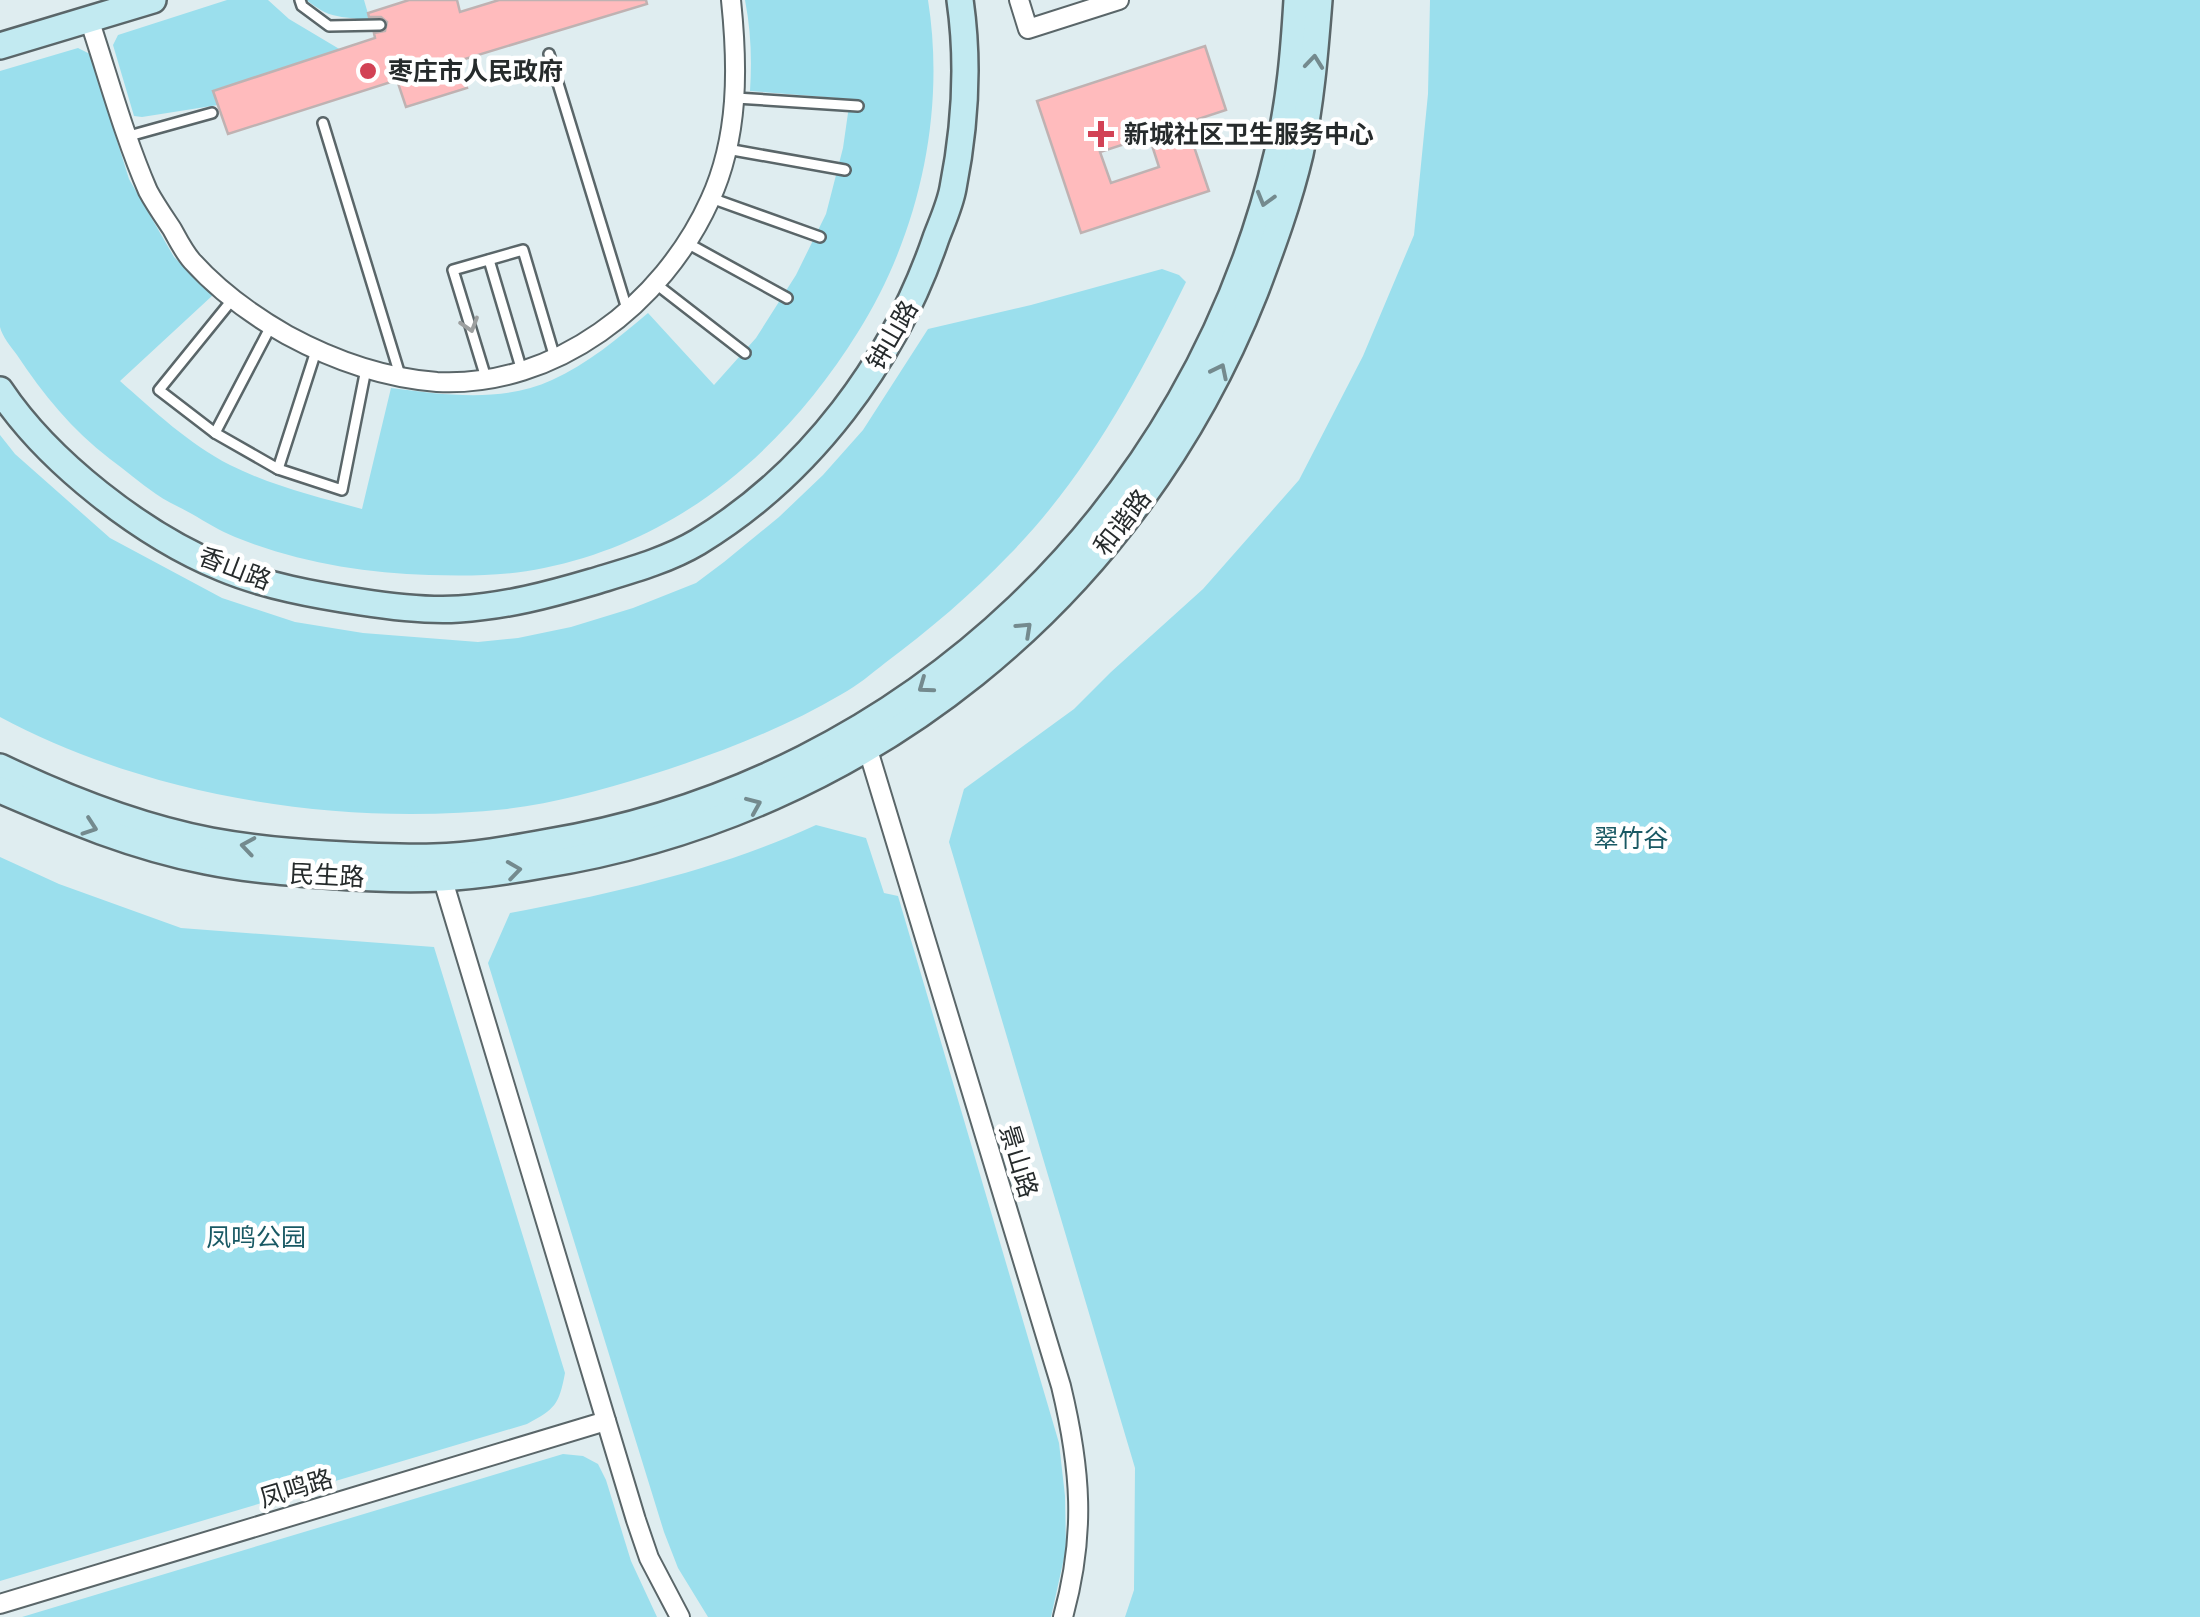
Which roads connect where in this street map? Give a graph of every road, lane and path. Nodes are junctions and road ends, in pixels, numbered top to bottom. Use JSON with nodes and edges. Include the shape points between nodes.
{"nodes":[{"id":1,"x":153,"y":0,"type":"edge"},
{"id":2,"x":300,"y":0,"type":"edge"},
{"id":3,"x":732,"y":0,"type":"edge"},
{"id":4,"x":960,"y":0,"type":"edge"},
{"id":5,"x":1020,"y":0,"type":"edge"},
{"id":6,"x":1120,"y":0,"type":"edge"},
{"id":7,"x":1298,"y":0,"type":"edge"},
{"id":8,"x":1319,"y":0,"type":"edge"},
{"id":9,"x":90,"y":19,"type":"junction"},
{"id":10,"x":380,"y":24,"type":"dead end"},
{"id":11,"x":0,"y":46,"type":"edge"},
{"id":12,"x":548,"y":54,"type":"dead end"},
{"id":13,"x":736,"y":98,"type":"junction"},
{"id":14,"x":858,"y":106,"type":"dead end"},
{"id":15,"x":212,"y":113,"type":"dead end"},
{"id":16,"x":323,"y":123,"type":"dead end"},
{"id":17,"x":129,"y":136,"type":"junction"},
{"id":18,"x":726,"y":149,"type":"junction"},
{"id":19,"x":845,"y":170,"type":"dead end"},
{"id":20,"x":711,"y":198,"type":"junction"},
{"id":21,"x":820,"y":238,"type":"dead end"},
{"id":22,"x":687,"y":244,"type":"junction"},
{"id":23,"x":489,"y":260,"type":"junction"},
{"id":24,"x":656,"y":284,"type":"junction"},
{"id":25,"x":787,"y":298,"type":"dead end"},
{"id":26,"x":232,"y":300,"type":"junction"},
{"id":27,"x":627,"y":312,"type":"junction"},
{"id":28,"x":270,"y":326,"type":"junction"},
{"id":29,"x":316,"y":351,"type":"junction"},
{"id":30,"x":745,"y":353,"type":"dead end"},
{"id":31,"x":555,"y":358,"type":"junction"},
{"id":32,"x":366,"y":368,"type":"junction"},
{"id":33,"x":522,"y":371,"type":"junction"},
{"id":34,"x":401,"y":377,"type":"junction"},
{"id":35,"x":486,"y":380,"type":"junction"},
{"id":36,"x":0,"y":390,"type":"edge"},
{"id":37,"x":216,"y":433,"type":"junction"},
{"id":38,"x":278,"y":469,"type":"junction"},
{"id":39,"x":530,"y":600,"type":"joint"},
{"id":40,"x":864,"y":738,"type":"junction"},
{"id":41,"x":0,"y":767,"type":"edge"},
{"id":42,"x":0,"y":790,"type":"edge"},
{"id":43,"x":660,"y":829,"type":"joint"},
{"id":44,"x":440,"y":868,"type":"junction"},
{"id":45,"x":606,"y":1421,"type":"junction"},
{"id":46,"x":0,"y":1604,"type":"edge"},
{"id":47,"x":680,"y":1617,"type":"edge"},
{"id":48,"x":1064,"y":1617,"type":"edge"}],
"edges":[{"from":1,"to":9,"type":"main road"},
{"from":2,"to":10,"type":"lane","via":[[329,26]]},
{"from":3,"to":13,"type":"street"},
{"from":4,"to":39,"type":"main road","name":"钟山路","via":[[966,103],[953,192],[921,282],[876,366],[818,442],[752,504],[696,543],[642,568]]},
{"from":5,"to":6,"type":"street","via":[[1028,29]]},
{"from":7,"to":40,"type":"main road","name":"和谐路","one_way":true,"via":[[1289,92],[1262,212],[1221,321],[1169,420],[1060,566]]},
{"from":40,"to":8,"type":"main road","name":"和谐路","one_way":true,"via":[[932,708],[1030,626],[1118,530],[1188,432],[1240,329],[1282,219],[1300,153]]},
{"from":9,"to":11,"type":"main road"},
{"from":9,"to":17,"type":"street"},
{"from":12,"to":27,"type":"lane"},
{"from":13,"to":14,"type":"lane"},
{"from":13,"to":18,"type":"street"},
{"from":15,"to":17,"type":"lane"},
{"from":16,"to":34,"type":"lane"},
{"from":17,"to":26,"type":"street","via":[[149,192],[190,260]]},
{"from":18,"to":19,"type":"lane"},
{"from":18,"to":20,"type":"street"},
{"from":20,"to":21,"type":"lane"},
{"from":20,"to":22,"type":"street"},
{"from":22,"to":24,"type":"street"},
{"from":22,"to":25,"type":"lane"},
{"from":23,"to":31,"type":"lane","via":[[522,250]]},
{"from":23,"to":33,"type":"lane"},
{"from":23,"to":35,"type":"lane","one_way":true,"via":[[453,270]]},
{"from":24,"to":27,"type":"street"},
{"from":24,"to":30,"type":"lane"},
{"from":26,"to":28,"type":"street"},
{"from":26,"to":37,"type":"lane","via":[[159,390]]},
{"from":27,"to":31,"type":"street"},
{"from":28,"to":29,"type":"street"},
{"from":28,"to":37,"type":"lane"},
{"from":29,"to":32,"type":"street"},
{"from":29,"to":38,"type":"lane"},
{"from":31,"to":33,"type":"street"},
{"from":32,"to":34,"type":"street"},
{"from":32,"to":38,"type":"lane","via":[[342,490]]},
{"from":33,"to":35,"type":"street"},
{"from":34,"to":35,"type":"street"},
{"from":36,"to":39,"type":"main road","name":"香山路","via":[[75,475],[147,529],[222,568],[311,595],[398,608],[455,610]]},
{"from":37,"to":38,"type":"lane"},
{"from":40,"to":43,"type":"main road","name":"和谐路","via":[[812,780],[750,808]]},
{"from":40,"to":48,"type":"street","name":"景山路","via":[[1071,1430],[1080,1507]]},
{"from":44,"to":41,"type":"main road","name":"民生路","one_way":true,"via":[[209,840],[77,801]]},
{"from":42,"to":44,"type":"main road","name":"民生路","one_way":true,"via":[[70,820],[205,861],[358,877]]},
{"from":43,"to":44,"type":"main road","name":"民生路","via":[[574,860]]},
{"from":44,"to":45,"type":"street"},
{"from":45,"to":46,"type":"street","name":"凤鸣路"},
{"from":45,"to":47,"type":"street","via":[[648,1558]]}]}
